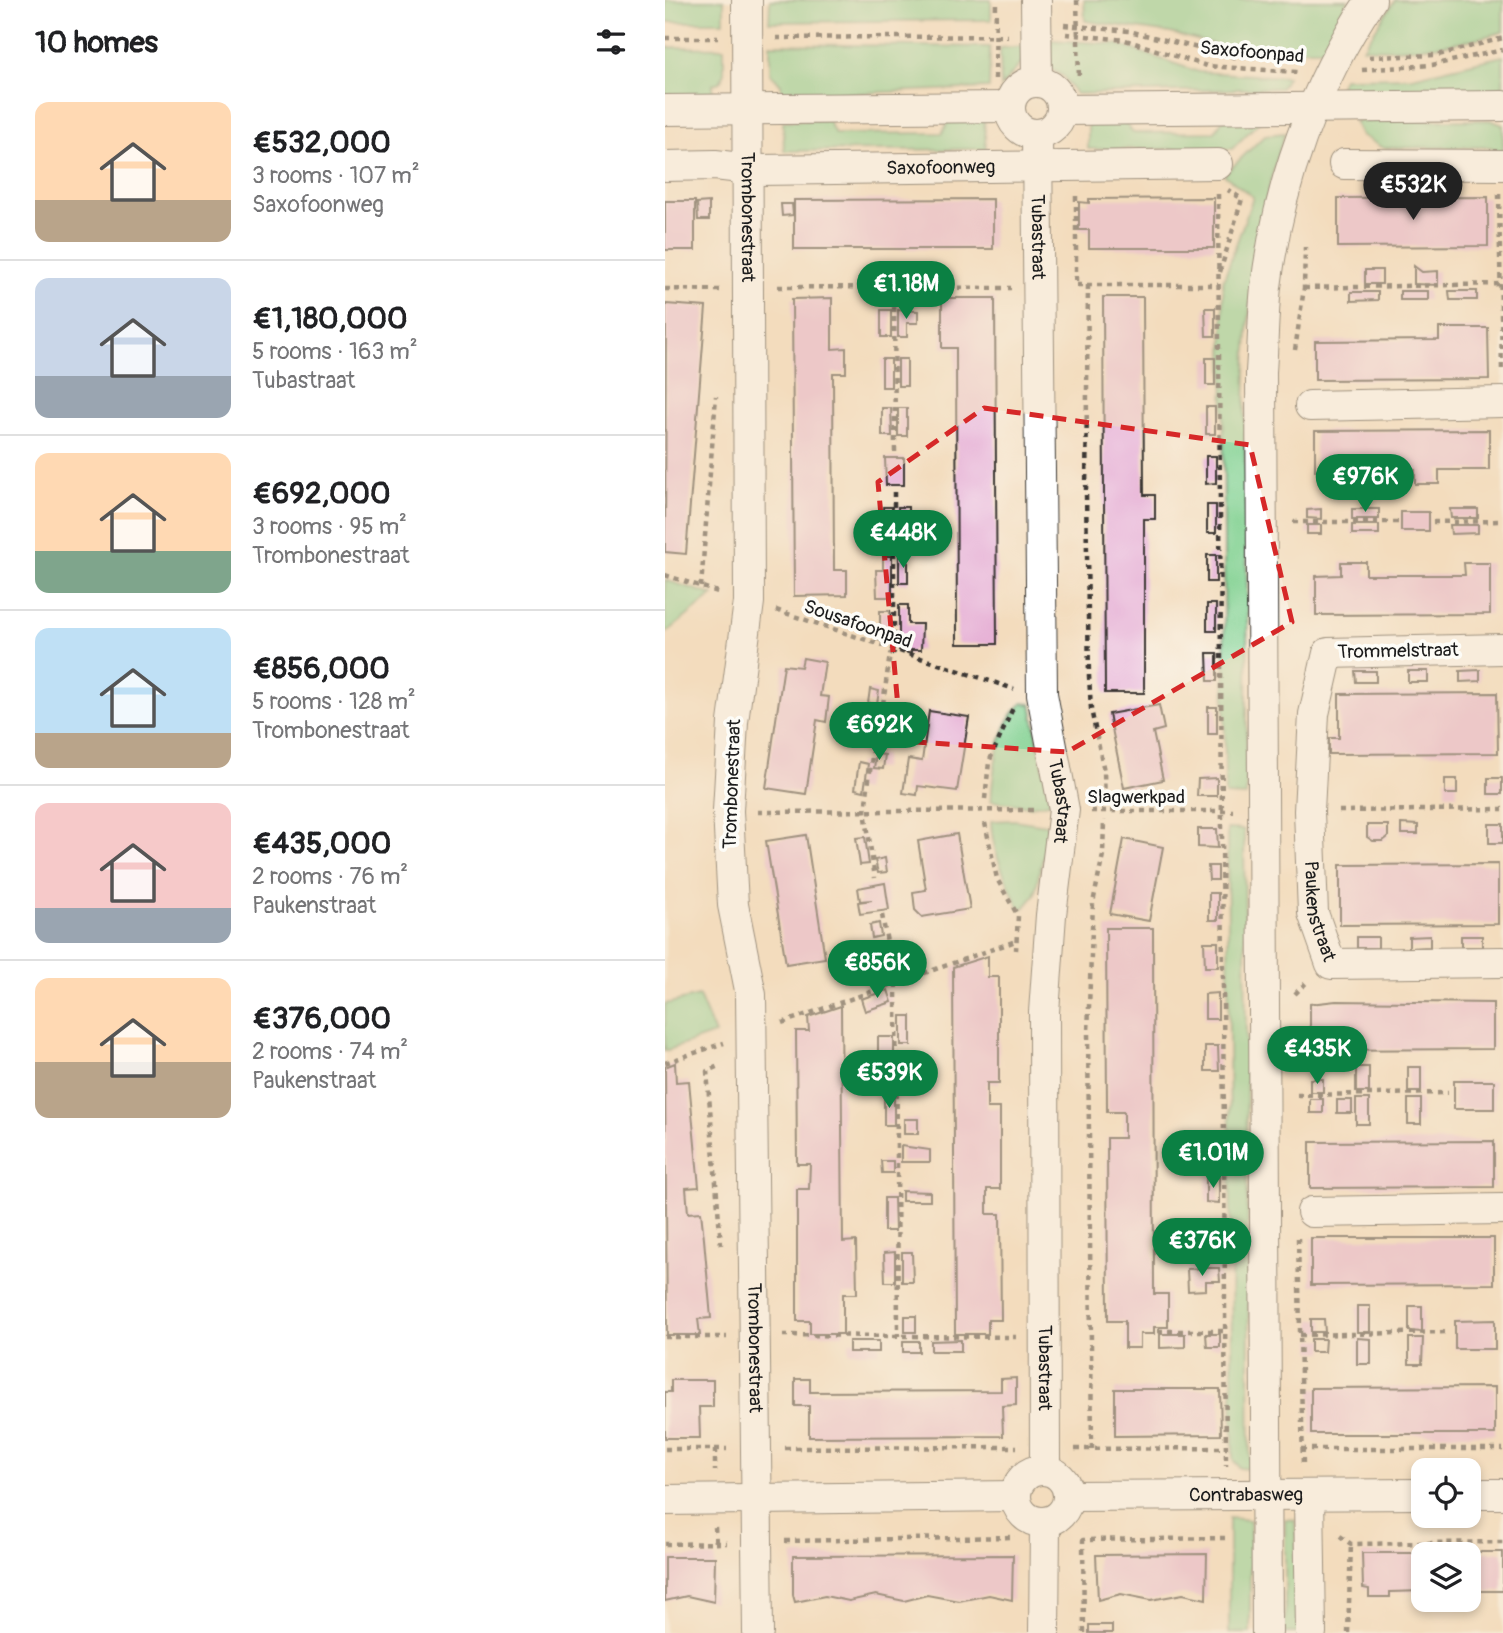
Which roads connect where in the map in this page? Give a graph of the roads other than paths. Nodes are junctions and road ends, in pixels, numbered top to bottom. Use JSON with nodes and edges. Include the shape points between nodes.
{"nodes":[{"id":1,"x":747,"y":0,"type":"edge"},
{"id":2,"x":1371,"y":0,"type":"edge"},
{"id":3,"x":1036,"y":19,"type":"edge"},
{"id":4,"x":1037,"y":82,"type":"junction"},
{"id":5,"x":1316,"y":106,"type":"junction"},
{"id":6,"x":1503,"y":106,"type":"edge"},
{"id":7,"x":1009,"y":107,"type":"junction"},
{"id":8,"x":747,"y":108,"type":"junction"},
{"id":9,"x":665,"y":110,"type":"edge"},
{"id":10,"x":1062,"y":110,"type":"junction"},
{"id":11,"x":1037,"y":135,"type":"junction"},
{"id":12,"x":1218,"y":164,"type":"dead end"},
{"id":13,"x":1344,"y":164,"type":"dead end"},
{"id":14,"x":1501,"y":165,"type":"edge"},
{"id":15,"x":665,"y":166,"type":"edge"},
{"id":16,"x":1037,"y":167,"type":"junction"},
{"id":17,"x":748,"y":170,"type":"junction"},
{"id":18,"x":1503,"y":402,"type":"edge"},
{"id":19,"x":1310,"y":406,"type":"dead end"},
{"id":20,"x":1503,"y":649,"type":"edge"},
{"id":21,"x":1309,"y":811,"type":"joint"},
{"id":22,"x":1503,"y":962,"type":"edge"},
{"id":23,"x":1503,"y":1209,"type":"edge"},
{"id":24,"x":1312,"y":1212,"type":"dead end"},
{"id":25,"x":1045,"y":1470,"type":"junction"},
{"id":26,"x":1411,"y":1494,"type":"edge"},
{"id":27,"x":1481,"y":1494,"type":"edge"},
{"id":28,"x":1503,"y":1494,"type":"edge"},
{"id":29,"x":1309,"y":1495,"type":"junction"},
{"id":30,"x":1016,"y":1496,"type":"junction"},
{"id":31,"x":1069,"y":1496,"type":"junction"},
{"id":32,"x":1266,"y":1496,"type":"junction"},
{"id":33,"x":665,"y":1500,"type":"edge"},
{"id":34,"x":757,"y":1500,"type":"junction"},
{"id":35,"x":1035,"y":1530,"type":"junction"},
{"id":36,"x":758,"y":1633,"type":"edge"},
{"id":37,"x":1044,"y":1633,"type":"edge"},
{"id":38,"x":1267,"y":1633,"type":"edge"},
{"id":39,"x":1311,"y":1633,"type":"edge"}],
"edges":[{"from":1,"to":8,"type":"street","name":"Trombonestraat"},
{"from":2,"to":5,"type":"street","via":[[1322,64]]},
{"from":3,"to":4,"type":"street"},
{"from":4,"to":7,"type":"street","via":[[1016,91]]},
{"from":4,"to":10,"type":"street","via":[[1055,90]]},
{"from":5,"to":6,"type":"street"},
{"from":5,"to":10,"type":"street"},
{"from":5,"to":32,"type":"street","via":[[1304,127],[1279,213],[1266,287],[1261,372]]},
{"from":7,"to":8,"type":"street"},
{"from":7,"to":11,"type":"street","via":[[1020,130]]},
{"from":8,"to":9,"type":"street"},
{"from":8,"to":17,"type":"street","name":"Trombonestraat"},
{"from":10,"to":11,"type":"street","via":[[1054,127]]},
{"from":11,"to":16,"type":"street","name":"Tubastraat"},
{"from":12,"to":16,"type":"street","name":"Saxofoonweg"},
{"from":13,"to":14,"type":"street"},
{"from":15,"to":17,"type":"street","name":"Saxofoonweg"},
{"from":16,"to":17,"type":"street","name":"Saxofoonweg"},
{"from":16,"to":25,"type":"street","name":"Tubastraat","via":[[1042,694],[1064,810],[1044,1012]]},
{"from":17,"to":34,"type":"street","name":"Trombonestraat","via":[[749,602],[733,722],[728,811],[733,905],[751,995]]},
{"from":18,"to":19,"type":"street"},
{"from":20,"to":21,"type":"street","name":"Trommelstraat","via":[[1328,653],[1314,714]]},
{"from":21,"to":22,"type":"street","name":"Paukenstraat","via":[[1313,913],[1331,964]]},
{"from":23,"to":24,"type":"street"},
{"from":25,"to":30,"type":"street","via":[[1022,1479]]},
{"from":25,"to":31,"type":"street","via":[[1062,1478]]},
{"from":26,"to":29,"type":"street","name":"Contrabasweg"},
{"from":27,"to":28,"type":"street"},
{"from":29,"to":32,"type":"street","name":"Contrabasweg"},
{"from":29,"to":39,"type":"street"},
{"from":30,"to":34,"type":"street"},
{"from":30,"to":35,"type":"street"},
{"from":31,"to":32,"type":"street","name":"Contrabasweg"},
{"from":31,"to":35,"type":"street","via":[[1063,1512]]},
{"from":32,"to":38,"type":"street"},
{"from":33,"to":34,"type":"street"},
{"from":34,"to":36,"type":"street","name":"Trombonestraat"},
{"from":35,"to":37,"type":"street"}]}
